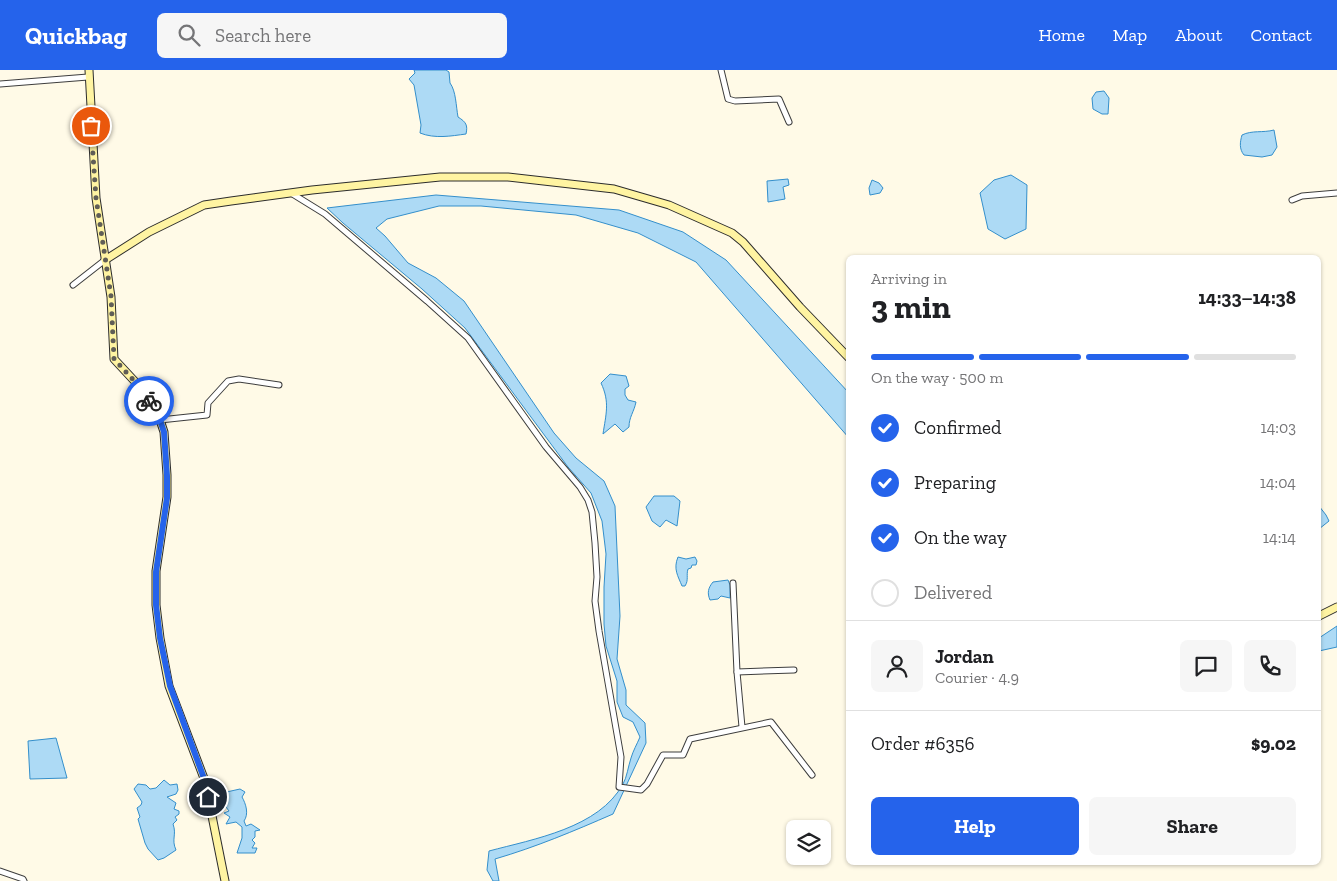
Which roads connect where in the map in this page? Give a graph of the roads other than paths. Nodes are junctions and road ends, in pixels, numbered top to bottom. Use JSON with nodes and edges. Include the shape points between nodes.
{"nodes":[{"id":1,"x":721,"y":70,"type":"edge"},
{"id":2,"x":89,"y":73,"type":"edge"},
{"id":3,"x":0,"y":84,"type":"edge"},
{"id":4,"x":789,"y":122,"type":"dead end"},
{"id":5,"x":291,"y":193,"type":"junction"},
{"id":6,"x":1337,"y":193,"type":"edge"},
{"id":7,"x":1292,"y":200,"type":"dead end"},
{"id":8,"x":105,"y":260,"type":"junction"},
{"id":9,"x":73,"y":285,"type":"dead end"},
{"id":10,"x":846,"y":355,"type":"edge"},
{"id":11,"x":279,"y":385,"type":"dead end"},
{"id":12,"x":160,"y":420,"type":"junction"},
{"id":13,"x":733,"y":583,"type":"dead end"},
{"id":14,"x":1337,"y":607,"type":"edge"},
{"id":15,"x":1321,"y":615,"type":"edge"},
{"id":16,"x":794,"y":670,"type":"dead end"},
{"id":17,"x":737,"y":672,"type":"junction"},
{"id":18,"x":742,"y":727,"type":"junction"},
{"id":19,"x":812,"y":775,"type":"dead end"},
{"id":20,"x":0,"y":871,"type":"edge"},
{"id":21,"x":24,"y":881,"type":"edge"},
{"id":22,"x":225,"y":881,"type":"edge"}],
"edges":[{"from":1,"to":4,"type":"street","via":[[728,99],[779,99]]},
{"from":2,"to":3,"type":"street"},
{"from":2,"to":8,"type":"main road","via":[[96,198]]},
{"from":5,"to":8,"type":"main road","via":[[204,205],[149,232]]},
{"from":5,"to":10,"type":"main road","via":[[440,177],[508,177],[614,189],[669,205],[732,232]]},
{"from":5,"to":18,"type":"street","via":[[331,219],[468,338],[588,500],[596,543],[598,624],[621,757],[619,787],[641,790],[664,755],[684,755],[690,739]]},
{"from":6,"to":7,"type":"street"},
{"from":8,"to":9,"type":"street"},
{"from":8,"to":12,"type":"main road","via":[[111,296],[114,359],[140,387]]},
{"from":11,"to":12,"type":"street","via":[[240,379],[228,381],[208,403],[207,415]]},
{"from":12,"to":22,"type":"main road","via":[[167,476],[167,498],[156,572],[160,638],[170,686],[205,781]]},
{"from":13,"to":17,"type":"street"},
{"from":14,"to":15,"type":"main road"},
{"from":16,"to":17,"type":"street"},
{"from":17,"to":18,"type":"street"},
{"from":18,"to":19,"type":"street","via":[[771,722]]},
{"from":20,"to":21,"type":"street"}]}
